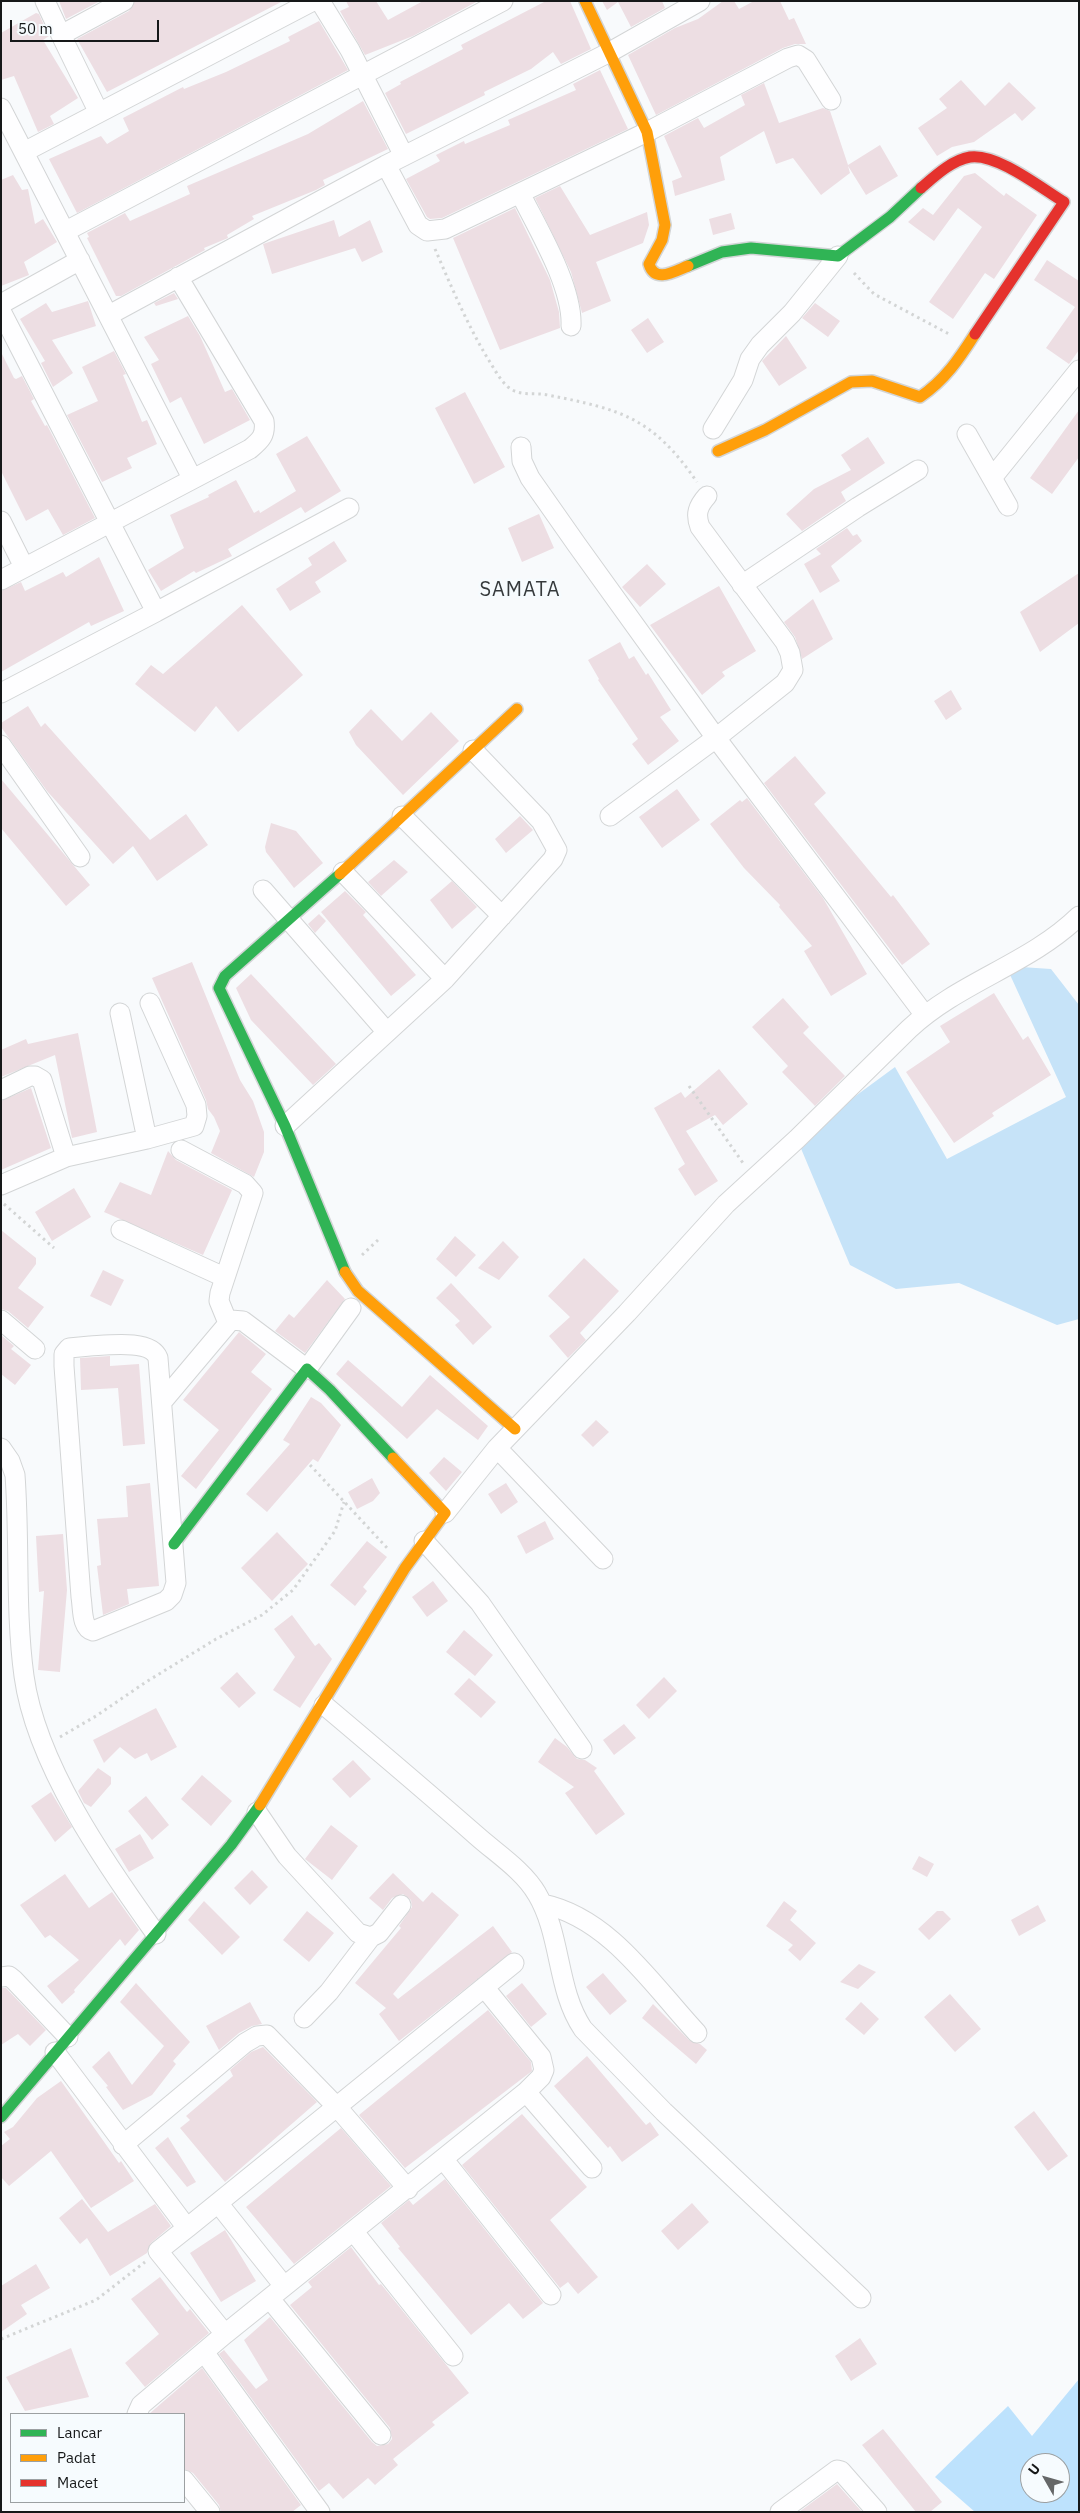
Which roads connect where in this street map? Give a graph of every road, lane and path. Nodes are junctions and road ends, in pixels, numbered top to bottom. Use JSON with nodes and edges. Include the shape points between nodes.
{"nodes":[{"id":1,"x":45,"y":1,"type":"edge"},
{"id":2,"x":124,"y":1,"type":"edge"},
{"id":3,"x":313,"y":1,"type":"edge"},
{"id":4,"x":320,"y":1,"type":"edge"},
{"id":5,"x":503,"y":1,"type":"edge"},
{"id":6,"x":585,"y":1,"type":"edge"},
{"id":7,"x":700,"y":1,"type":"edge"},
{"id":8,"x":61,"y":35,"type":"junction"},
{"id":9,"x":610,"y":52,"type":"junction"},
{"id":10,"x":363,"y":76,"type":"junction"},
{"id":11,"x":831,"y":100,"type":"dead end"},
{"id":12,"x":1,"y":108,"type":"edge"},
{"id":13,"x":98,"y":111,"type":"junction"},
{"id":14,"x":647,"y":132,"type":"junction"},
{"id":15,"x":24,"y":152,"type":"junction"},
{"id":16,"x":404,"y":156,"type":"junction"},
{"id":17,"x":386,"y":165,"type":"junction"},
{"id":18,"x":520,"y":193,"type":"junction"},
{"id":19,"x":1072,"y":206,"type":"edge"},
{"id":20,"x":66,"y":231,"type":"junction"},
{"id":21,"x":427,"y":231,"type":"junction"},
{"id":22,"x":838,"y":256,"type":"junction"},
{"id":23,"x":80,"y":260,"type":"junction"},
{"id":24,"x":178,"y":277,"type":"junction"},
{"id":25,"x":1,"y":304,"type":"edge"},
{"id":26,"x":1,"y":311,"type":"edge"},
{"id":27,"x":109,"y":315,"type":"junction"},
{"id":28,"x":571,"y":326,"type":"dead end"},
{"id":29,"x":968,"y":344,"type":"junction"},
{"id":30,"x":1079,"y":370,"type":"edge"},
{"id":31,"x":713,"y":428,"type":"dead end"},
{"id":32,"x":967,"y":434,"type":"dead end"},
{"id":33,"x":521,"y":447,"type":"dead end"},
{"id":34,"x":718,"y":451,"type":"dead end"},
{"id":35,"x":918,"y":470,"type":"dead end"},
{"id":36,"x":192,"y":478,"type":"junction"},
{"id":37,"x":992,"y":478,"type":"junction"},
{"id":38,"x":707,"y":496,"type":"joint"},
{"id":39,"x":1008,"y":506,"type":"dead end"},
{"id":40,"x":349,"y":508,"type":"dead end"},
{"id":41,"x":1,"y":521,"type":"edge"},
{"id":42,"x":111,"y":523,"type":"junction"},
{"id":43,"x":24,"y":567,"type":"junction"},
{"id":44,"x":1,"y":580,"type":"edge"},
{"id":45,"x":742,"y":585,"type":"junction"},
{"id":46,"x":156,"y":612,"type":"junction"},
{"id":47,"x":1,"y":693,"type":"edge"},
{"id":48,"x":517,"y":709,"type":"dead end"},
{"id":49,"x":716,"y":738,"type":"junction"},
{"id":50,"x":1,"y":745,"type":"edge"},
{"id":51,"x":472,"y":750,"type":"junction"},
{"id":52,"x":402,"y":816,"type":"junction"},
{"id":53,"x":610,"y":816,"type":"dead end"},
{"id":54,"x":80,"y":857,"type":"dead end"},
{"id":55,"x":343,"y":872,"type":"junction"},
{"id":56,"x":263,"y":890,"type":"dead end"},
{"id":57,"x":502,"y":916,"type":"junction"},
{"id":58,"x":1079,"y":916,"type":"edge"},
{"id":59,"x":288,"y":920,"type":"junction"},
{"id":60,"x":445,"y":979,"type":"junction"},
{"id":61,"x":150,"y":1003,"type":"dead end"},
{"id":62,"x":120,"y":1014,"type":"dead end"},
{"id":63,"x":924,"y":1014,"type":"junction"},
{"id":64,"x":386,"y":1032,"type":"junction"},
{"id":65,"x":689,"y":1086,"type":"dead end"},
{"id":66,"x":1,"y":1090,"type":"edge"},
{"id":67,"x":285,"y":1126,"type":"junction"},
{"id":68,"x":147,"y":1139,"type":"junction"},
{"id":69,"x":181,"y":1150,"type":"dead end"},
{"id":70,"x":66,"y":1157,"type":"junction"},
{"id":71,"x":754,"y":1178,"type":"junction"},
{"id":72,"x":1,"y":1185,"type":"edge"},
{"id":73,"x":1,"y":1202,"type":"edge"},
{"id":74,"x":120,"y":1230,"type":"dead end"},
{"id":75,"x":54,"y":1248,"type":"dead end"},
{"id":76,"x":224,"y":1277,"type":"junction"},
{"id":77,"x":351,"y":1308,"type":"dead end"},
{"id":78,"x":1,"y":1320,"type":"edge"},
{"id":79,"x":228,"y":1323,"type":"junction"},
{"id":80,"x":35,"y":1348,"type":"dead end"},
{"id":81,"x":307,"y":1369,"type":"junction"},
{"id":82,"x":162,"y":1402,"type":"junction"},
{"id":83,"x":516,"y":1429,"type":"junction"},
{"id":84,"x":1,"y":1448,"type":"edge"},
{"id":85,"x":497,"y":1448,"type":"junction"},
{"id":86,"x":310,"y":1465,"type":"dead end"},
{"id":87,"x":344,"y":1502,"type":"junction"},
{"id":88,"x":445,"y":1512,"type":"junction"},
{"id":89,"x":424,"y":1541,"type":"junction"},
{"id":90,"x":174,"y":1544,"type":"junction"},
{"id":91,"x":603,"y":1559,"type":"dead end"},
{"id":92,"x":406,"y":1567,"type":"junction"},
{"id":93,"x":324,"y":1705,"type":"junction"},
{"id":94,"x":44,"y":1745,"type":"junction"},
{"id":95,"x":582,"y":1749,"type":"dead end"},
{"id":96,"x":257,"y":1812,"type":"junction"},
{"id":97,"x":543,"y":1904,"type":"junction"},
{"id":98,"x":401,"y":1905,"type":"dead end"},
{"id":99,"x":156,"y":1934,"type":"junction"},
{"id":100,"x":371,"y":1937,"type":"junction"},
{"id":101,"x":514,"y":1963,"type":"dead end"},
{"id":102,"x":1,"y":1977,"type":"edge"},
{"id":103,"x":484,"y":1987,"type":"junction"},
{"id":104,"x":304,"y":2018,"type":"dead end"},
{"id":105,"x":697,"y":2033,"type":"dead end"},
{"id":106,"x":68,"y":2037,"type":"junction"},
{"id":107,"x":55,"y":2052,"type":"junction"},
{"id":108,"x":526,"y":2092,"type":"junction"},
{"id":109,"x":337,"y":2107,"type":"junction"},
{"id":110,"x":1,"y":2117,"type":"edge"},
{"id":111,"x":124,"y":2145,"type":"junction"},
{"id":112,"x":444,"y":2160,"type":"junction"},
{"id":113,"x":592,"y":2168,"type":"dead end"},
{"id":114,"x":408,"y":2189,"type":"junction"},
{"id":115,"x":218,"y":2203,"type":"junction"},
{"id":116,"x":187,"y":2228,"type":"junction"},
{"id":117,"x":354,"y":2232,"type":"junction"},
{"id":118,"x":158,"y":2251,"type":"junction"},
{"id":119,"x":284,"y":2286,"type":"junction"},
{"id":120,"x":551,"y":2295,"type":"dead end"},
{"id":121,"x":861,"y":2298,"type":"dead end"},
{"id":122,"x":270,"y":2299,"type":"junction"},
{"id":123,"x":226,"y":2334,"type":"junction"},
{"id":124,"x":1,"y":2339,"type":"edge"},
{"id":125,"x":204,"y":2352,"type":"junction"},
{"id":126,"x":453,"y":2356,"type":"dead end"},
{"id":127,"x":137,"y":2413,"type":"edge"},
{"id":128,"x":381,"y":2436,"type":"dead end"},
{"id":129,"x":185,"y":2481,"type":"edge"},
{"id":130,"x":210,"y":2512,"type":"edge"},
{"id":131,"x":320,"y":2512,"type":"edge"},
{"id":132,"x":780,"y":2512,"type":"edge"},
{"id":133,"x":877,"y":2512,"type":"edge"}],
"edges":[{"from":1,"to":8,"type":"street"},
{"from":2,"to":8,"type":"street"},
{"from":3,"to":13,"type":"street"},
{"from":4,"to":10,"type":"street"},
{"from":5,"to":10,"type":"street"},
{"from":6,"to":9,"type":"street"},
{"from":7,"to":9,"type":"street"},
{"from":8,"to":13,"type":"street"},
{"from":9,"to":14,"type":"street"},
{"from":9,"to":16,"type":"street"},
{"from":10,"to":16,"type":"street"},
{"from":10,"to":20,"type":"street"},
{"from":11,"to":14,"type":"street","via":[[806,60],[798,56]]},
{"from":12,"to":15,"type":"street"},
{"from":13,"to":15,"type":"street"},
{"from":14,"to":18,"type":"street"},
{"from":14,"to":22,"type":"street","via":[[666,225],[662,240],[648,264],[655,275],[663,276],[722,252],[750,248]]},
{"from":15,"to":20,"type":"street"},
{"from":16,"to":17,"type":"street"},
{"from":17,"to":21,"type":"street","via":[[418,225]]},
{"from":17,"to":24,"type":"street"},
{"from":18,"to":21,"type":"street","via":[[445,229]]},
{"from":18,"to":28,"type":"street","via":[[570,302]]},
{"from":19,"to":22,"type":"street","via":[[993,161],[978,157],[963,159]]},
{"from":19,"to":29,"type":"street"},
{"from":20,"to":23,"type":"street"},
{"from":21,"to":38,"type":"path","via":[[476,340],[508,388],[590,404],[638,420],[671,448]]},
{"from":22,"to":29,"type":"path","via":[[874,294]]},
{"from":22,"to":31,"type":"street","via":[[792,313],[760,344]]},
{"from":23,"to":25,"type":"street"},
{"from":23,"to":27,"type":"street"},
{"from":24,"to":27,"type":"street"},
{"from":24,"to":36,"type":"street","via":[[264,421],[266,430],[261,441],[250,449]]},
{"from":26,"to":42,"type":"street"},
{"from":27,"to":36,"type":"street"},
{"from":29,"to":34,"type":"street","via":[[938,385],[920,397],[872,381],[851,382],[765,430]]},
{"from":30,"to":37,"type":"street"},
{"from":32,"to":37,"type":"street"},
{"from":33,"to":49,"type":"street","via":[[522,461],[530,478]]},
{"from":35,"to":45,"type":"street"},
{"from":36,"to":42,"type":"street"},
{"from":37,"to":39,"type":"street"},
{"from":38,"to":45,"type":"street","via":[[699,505],[696,518],[706,537]]},
{"from":40,"to":46,"type":"street"},
{"from":41,"to":43,"type":"street"},
{"from":42,"to":43,"type":"street"},
{"from":42,"to":46,"type":"street"},
{"from":43,"to":44,"type":"street"},
{"from":45,"to":49,"type":"street","via":[[785,642],[793,670],[785,683]]},
{"from":46,"to":47,"type":"street"},
{"from":48,"to":51,"type":"street"},
{"from":49,"to":53,"type":"street"},
{"from":49,"to":63,"type":"street"},
{"from":50,"to":54,"type":"street"},
{"from":51,"to":52,"type":"street"},
{"from":51,"to":57,"type":"street","via":[[541,821],[557,850],[553,860]]},
{"from":52,"to":55,"type":"street"},
{"from":52,"to":57,"type":"street"},
{"from":55,"to":59,"type":"street"},
{"from":55,"to":60,"type":"street"},
{"from":56,"to":59,"type":"street"},
{"from":57,"to":60,"type":"street"},
{"from":58,"to":63,"type":"street","via":[[1036,950]]},
{"from":59,"to":64,"type":"street"},
{"from":59,"to":67,"type":"street","via":[[225,976],[219,988]]},
{"from":60,"to":64,"type":"street"},
{"from":61,"to":68,"type":"street","via":[[198,1116],[194,1126]]},
{"from":62,"to":68,"type":"street"},
{"from":63,"to":71,"type":"street"},
{"from":64,"to":67,"type":"street"},
{"from":65,"to":71,"type":"path"},
{"from":66,"to":70,"type":"street","via":[[30,1076],[42,1080]]},
{"from":67,"to":83,"type":"street","via":[[344,1271],[358,1290]]},
{"from":68,"to":70,"type":"street"},
{"from":69,"to":76,"type":"street","via":[[252,1189],[252,1198]]},
{"from":70,"to":72,"type":"street"},
{"from":71,"to":83,"type":"street","via":[[687,1245],[628,1313]]},
{"from":73,"to":75,"type":"path"},
{"from":74,"to":76,"type":"street"},
{"from":76,"to":79,"type":"street","via":[[220,1301]]},
{"from":77,"to":81,"type":"street"},
{"from":78,"to":80,"type":"street"},
{"from":79,"to":81,"type":"street","via":[[235,1319],[243,1321]]},
{"from":79,"to":82,"type":"street"},
{"from":81,"to":88,"type":"street"},
{"from":81,"to":90,"type":"street"},
{"from":82,"to":90,"type":"street"},
{"from":82,"to":90,"type":"street","via":[[158,1358],[150,1347],[90,1346],[66,1351],[65,1386],[86,1628],[98,1631],[166,1601],[176,1583]]},
{"from":83,"to":85,"type":"street"},
{"from":84,"to":94,"type":"street","via":[[15,1475],[24,1677]]},
{"from":85,"to":88,"type":"street"},
{"from":85,"to":91,"type":"street"},
{"from":86,"to":87,"type":"path"},
{"from":87,"to":92,"type":"path"},
{"from":87,"to":94,"type":"path","via":[[335,1531],[294,1590],[262,1615],[216,1639],[96,1716]]},
{"from":88,"to":89,"type":"street"},
{"from":89,"to":92,"type":"street"},
{"from":89,"to":95,"type":"street","via":[[480,1603]]},
{"from":92,"to":93,"type":"street"},
{"from":93,"to":96,"type":"street"},
{"from":93,"to":97,"type":"street","via":[[442,1803],[519,1874]]},
{"from":94,"to":99,"type":"street","via":[[84,1826]]},
{"from":96,"to":99,"type":"street"},
{"from":96,"to":100,"type":"street","via":[[298,1867],[358,1933]]},
{"from":97,"to":105,"type":"street","via":[[563,1908],[597,1929]]},
{"from":97,"to":121,"type":"street","via":[[550,1916],[568,1997],[583,2029],[664,2112]]},
{"from":98,"to":100,"type":"street","via":[[379,1933]]},
{"from":99,"to":106,"type":"street"},
{"from":100,"to":104,"type":"street","via":[[329,1992]]},
{"from":101,"to":103,"type":"street"},
{"from":102,"to":106,"type":"street","via":[[9,1976],[14,1980]]},
{"from":103,"to":108,"type":"street","via":[[541,2057],[541,2077]]},
{"from":103,"to":109,"type":"street"},
{"from":106,"to":107,"type":"street"},
{"from":107,"to":110,"type":"street"},
{"from":107,"to":111,"type":"street"},
{"from":108,"to":112,"type":"street"},
{"from":108,"to":113,"type":"street"},
{"from":109,"to":111,"type":"street","via":[[273,2039],[267,2035],[256,2036]]},
{"from":109,"to":114,"type":"street"},
{"from":109,"to":115,"type":"street"},
{"from":111,"to":116,"type":"street"},
{"from":112,"to":114,"type":"street"},
{"from":112,"to":120,"type":"street"},
{"from":114,"to":117,"type":"street"},
{"from":115,"to":116,"type":"street"},
{"from":115,"to":119,"type":"street"},
{"from":116,"to":118,"type":"street"},
{"from":117,"to":119,"type":"street"},
{"from":117,"to":126,"type":"street"},
{"from":118,"to":123,"type":"street"},
{"from":118,"to":124,"type":"path","via":[[96,2300]]},
{"from":119,"to":122,"type":"street"},
{"from":122,"to":123,"type":"street"},
{"from":122,"to":128,"type":"street"},
{"from":123,"to":125,"type":"street"},
{"from":125,"to":127,"type":"street","via":[[141,2405]]},
{"from":125,"to":131,"type":"street"},
{"from":129,"to":130,"type":"street"},
{"from":132,"to":133,"type":"street","via":[[837,2470]]}]}
